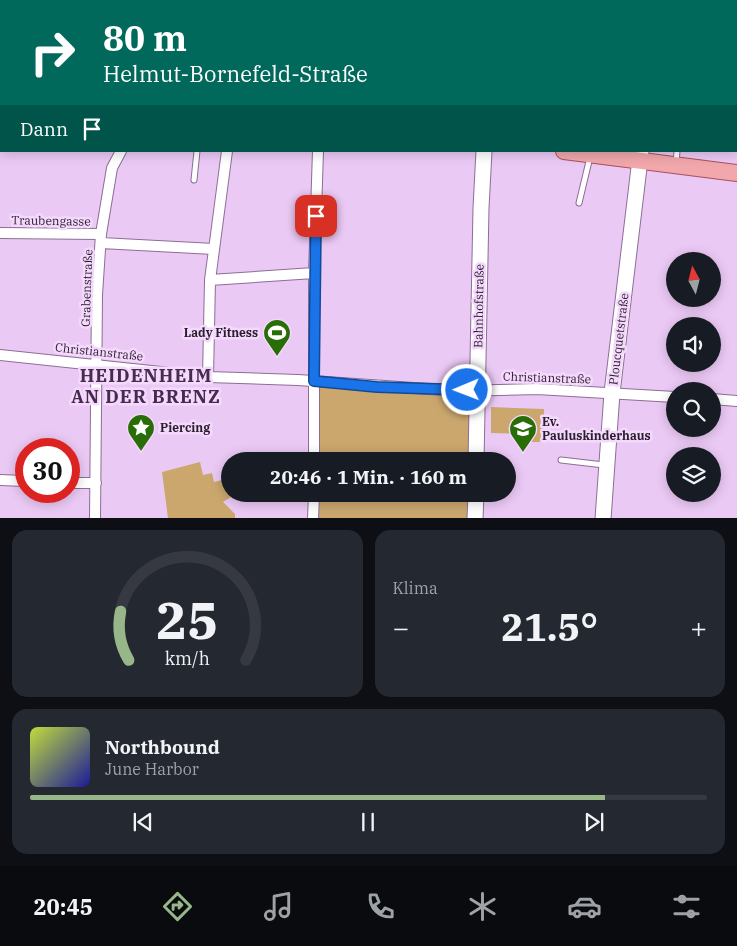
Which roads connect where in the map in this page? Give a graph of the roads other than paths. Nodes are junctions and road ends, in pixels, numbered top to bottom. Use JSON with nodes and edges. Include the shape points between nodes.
{"nodes":[{"id":1,"x":120,"y":152,"type":"edge"},
{"id":2,"x":197,"y":152,"type":"edge"},
{"id":3,"x":227,"y":152,"type":"edge"},
{"id":4,"x":318,"y":152,"type":"edge"},
{"id":5,"x":484,"y":152,"type":"edge"},
{"id":6,"x":573,"y":152,"type":"edge"},
{"id":7,"x":591,"y":154,"type":"junction"},
{"id":8,"x":640,"y":156,"type":"edge"},
{"id":9,"x":676,"y":158,"type":"edge"},
{"id":10,"x":737,"y":173,"type":"edge"},
{"id":11,"x":194,"y":180,"type":"dead end"},
{"id":12,"x":579,"y":203,"type":"dead end"},
{"id":13,"x":0,"y":233,"type":"edge"},
{"id":14,"x":101,"y":239,"type":"junction"},
{"id":15,"x":214,"y":249,"type":"junction"},
{"id":16,"x":314,"y":273,"type":"junction"},
{"id":17,"x":210,"y":280,"type":"junction"},
{"id":18,"x":0,"y":355,"type":"edge"},
{"id":19,"x":98,"y":364,"type":"junction"},
{"id":20,"x":208,"y":377,"type":"junction"},
{"id":21,"x":314,"y":381,"type":"junction"},
{"id":22,"x":477,"y":390,"type":"junction"},
{"id":23,"x":612,"y":393,"type":"junction"},
{"id":24,"x":666,"y":396,"type":"edge"},
{"id":25,"x":721,"y":400,"type":"edge"},
{"id":26,"x":737,"y":401,"type":"edge"},
{"id":27,"x":314,"y":452,"type":"edge"},
{"id":28,"x":476,"y":452,"type":"edge"},
{"id":29,"x":560,"y":460,"type":"dead end"},
{"id":30,"x":607,"y":465,"type":"junction"},
{"id":31,"x":0,"y":480,"type":"edge"},
{"id":32,"x":15,"y":481,"type":"edge"},
{"id":33,"x":80,"y":483,"type":"edge"},
{"id":34,"x":96,"y":484,"type":"junction"},
{"id":35,"x":314,"y":502,"type":"edge"},
{"id":36,"x":476,"y":502,"type":"edge"},
{"id":37,"x":95,"y":518,"type":"edge"},
{"id":38,"x":313,"y":518,"type":"edge"},
{"id":39,"x":475,"y":518,"type":"edge"},
{"id":40,"x":603,"y":518,"type":"edge"}],
"edges":[{"from":1,"to":14,"type":"street","name":"Grabenstraße","via":[[112,168]]},
{"from":2,"to":11,"type":"lane"},
{"from":3,"to":15,"type":"street"},
{"from":4,"to":16,"type":"street"},
{"from":5,"to":22,"type":"main road","name":"Bahnhofstraße"},
{"from":6,"to":7,"type":"main road"},
{"from":7,"to":8,"type":"main road"},
{"from":7,"to":12,"type":"lane"},
{"from":8,"to":9,"type":"main road"},
{"from":8,"to":23,"type":"main road","name":"Ploucquetstraße"},
{"from":9,"to":10,"type":"main road"},
{"from":13,"to":14,"type":"street","name":"Traubengasse"},
{"from":14,"to":15,"type":"street","name":"Traubengasse"},
{"from":14,"to":19,"type":"street","name":"Grabenstraße","via":[[97,295]]},
{"from":15,"to":17,"type":"street"},
{"from":16,"to":17,"type":"street"},
{"from":16,"to":21,"type":"street"},
{"from":17,"to":20,"type":"street"},
{"from":18,"to":19,"type":"street","name":"Christianstraße"},
{"from":19,"to":20,"type":"street","name":"Christianstraße"},
{"from":19,"to":34,"type":"street","name":"Grabenstraße"},
{"from":20,"to":21,"type":"street","name":"Christianstraße"},
{"from":21,"to":22,"type":"street","name":"Christianstraße"},
{"from":21,"to":27,"type":"street"},
{"from":22,"to":23,"type":"street","name":"Christianstraße"},
{"from":22,"to":28,"type":"main road","name":"Bahnhofstraße"},
{"from":23,"to":24,"type":"street","name":"Christianstraße"},
{"from":23,"to":30,"type":"main road","name":"Ploucquetstraße"},
{"from":25,"to":26,"type":"street"},
{"from":29,"to":30,"type":"lane"},
{"from":30,"to":40,"type":"main road","name":"Ploucquetstraße"},
{"from":31,"to":32,"type":"street"},
{"from":33,"to":34,"type":"street"},
{"from":34,"to":37,"type":"street","name":"Grabenstraße"},
{"from":35,"to":38,"type":"street"},
{"from":36,"to":39,"type":"main road"}]}
